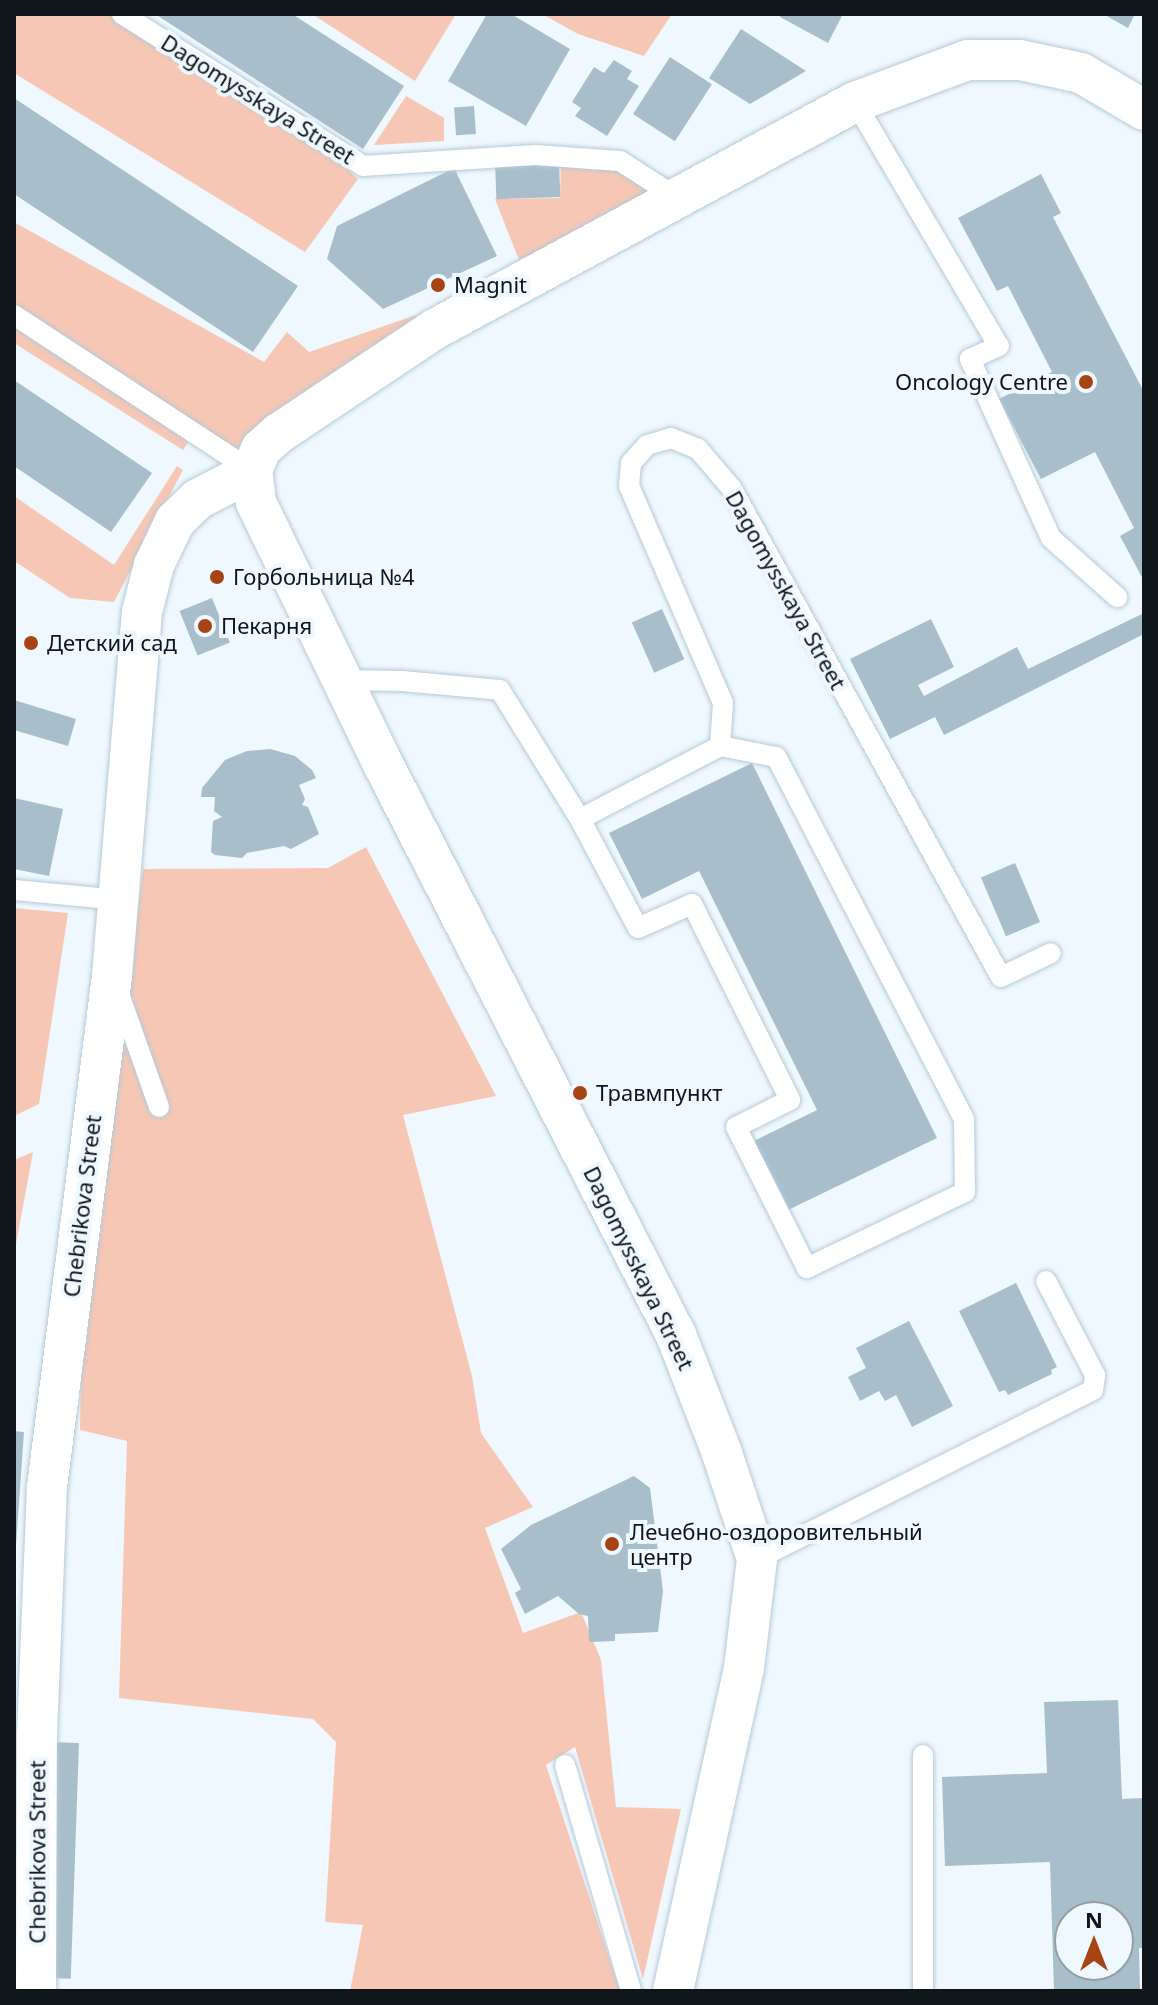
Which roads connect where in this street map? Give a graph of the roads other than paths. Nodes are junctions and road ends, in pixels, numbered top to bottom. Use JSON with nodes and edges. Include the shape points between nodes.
{"nodes":[{"id":1,"x":122,"y":14,"type":"edge"},
{"id":2,"x":855,"y":102,"type":"junction"},
{"id":3,"x":1144,"y":110,"type":"edge"},
{"id":4,"x":676,"y":197,"type":"junction"},
{"id":5,"x":14,"y":315,"type":"edge"},
{"id":6,"x":252,"y":471,"type":"junction"},
{"id":7,"x":1117,"y":597,"type":"dead end"},
{"id":8,"x":343,"y":680,"type":"junction"},
{"id":9,"x":720,"y":746,"type":"junction"},
{"id":10,"x":580,"y":819,"type":"junction"},
{"id":11,"x":14,"y":890,"type":"edge"},
{"id":12,"x":119,"y":900,"type":"junction"},
{"id":13,"x":1051,"y":953,"type":"dead end"},
{"id":14,"x":112,"y":976,"type":"junction"},
{"id":15,"x":159,"y":1107,"type":"dead end"},
{"id":16,"x":1046,"y":1281,"type":"dead end"},
{"id":17,"x":757,"y":1559,"type":"junction"},
{"id":18,"x":923,"y":1755,"type":"dead end"},
{"id":19,"x":565,"y":1765,"type":"dead end"},
{"id":20,"x":36,"y":1991,"type":"edge"},
{"id":21,"x":631,"y":1991,"type":"edge"},
{"id":22,"x":673,"y":1991,"type":"edge"},
{"id":23,"x":923,"y":1991,"type":"edge"}],
"edges":[{"from":1,"to":4,"type":"lane","name":"Dagomysskaya Street","via":[[363,166],[535,155],[620,161]]},
{"from":2,"to":3,"type":"street","via":[[968,60],[1020,60],[1081,73]]},
{"from":2,"to":4,"type":"street"},
{"from":2,"to":7,"type":"lane","via":[[999,346],[970,359],[1051,538]]},
{"from":4,"to":6,"type":"street","via":[[435,329],[279,433],[261,449]]},
{"from":5,"to":6,"type":"lane"},
{"from":6,"to":8,"type":"street","name":"Dagomysskaya Street","via":[[256,502]]},
{"from":6,"to":12,"type":"street","name":"Chebrikova Street","via":[[198,499],[175,521],[154,565],[142,612]]},
{"from":8,"to":10,"type":"lane","via":[[500,690]]},
{"from":8,"to":17,"type":"street","name":"Dagomysskaya Street","via":[[676,1335]]},
{"from":9,"to":10,"type":"lane"},
{"from":9,"to":10,"type":"lane","via":[[776,757],[964,1119],[965,1192],[807,1268],[736,1127],[790,1100],[748,1014],[692,904],[638,928]]},
{"from":9,"to":13,"type":"lane","name":"Dagomysskaya Street","via":[[723,703],[629,486],[631,463],[647,445],[671,438],[698,449],[732,489],[1001,977]]},
{"from":11,"to":12,"type":"lane"},
{"from":12,"to":14,"type":"street","name":"Chebrikova Street"},
{"from":14,"to":15,"type":"lane"},
{"from":14,"to":20,"type":"street","name":"Chebrikova Street","via":[[47,1487],[37,1735]]},
{"from":16,"to":17,"type":"lane","via":[[1095,1375],[1093,1390]]},
{"from":17,"to":22,"type":"street","name":"Dagomysskaya Street","via":[[744,1668]]},
{"from":18,"to":23,"type":"lane"},
{"from":19,"to":21,"type":"lane"}]}
